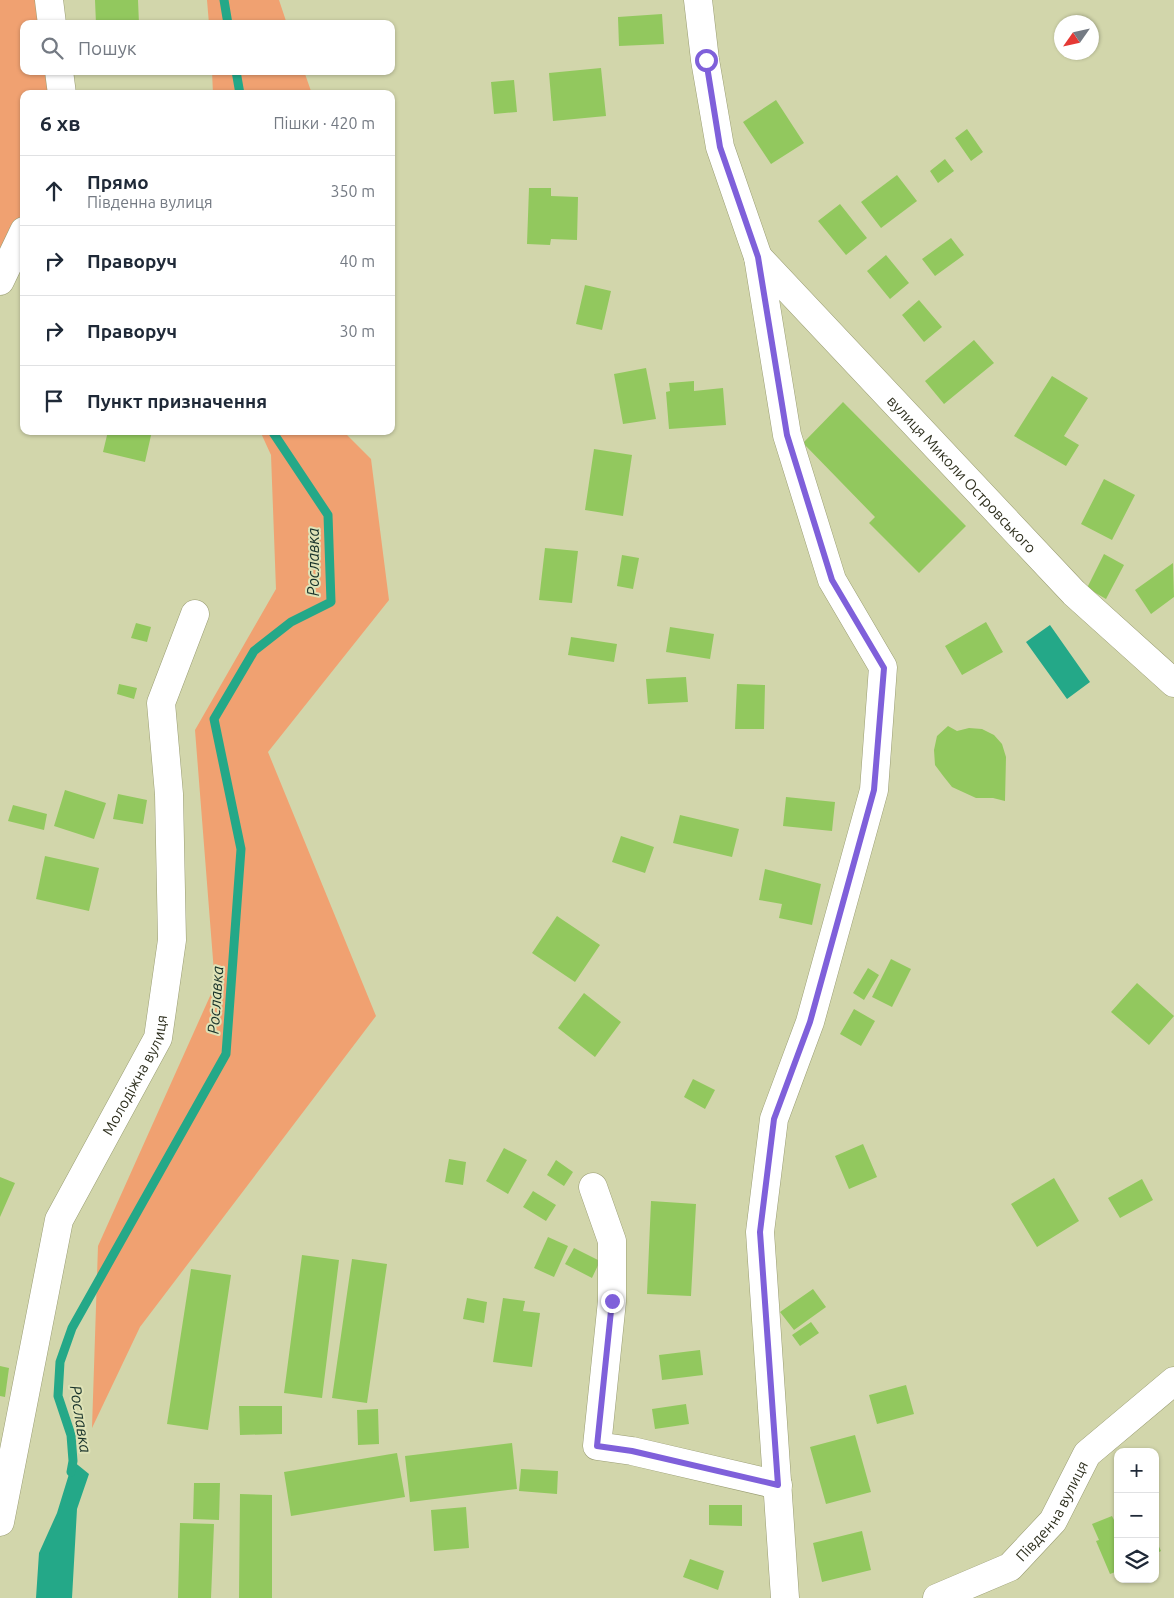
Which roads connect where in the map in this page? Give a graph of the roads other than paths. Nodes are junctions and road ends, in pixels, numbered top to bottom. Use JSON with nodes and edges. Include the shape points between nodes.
{"nodes":[{"id":1,"x":49,"y":0,"type":"edge"},
{"id":2,"x":698,"y":0,"type":"edge"},
{"id":3,"x":52,"y":20,"type":"edge"},
{"id":4,"x":59,"y":75,"type":"edge"},
{"id":5,"x":61,"y":90,"type":"edge"},
{"id":6,"x":20,"y":239,"type":"edge"},
{"id":7,"x":758,"y":257,"type":"junction"},
{"id":8,"x":0,"y":281,"type":"edge"},
{"id":9,"x":195,"y":614,"type":"dead end"},
{"id":10,"x":1174,"y":683,"type":"edge"},
{"id":11,"x":593,"y":1187,"type":"dead end"},
{"id":12,"x":1174,"y":1381,"type":"edge"},
{"id":13,"x":778,"y":1485,"type":"junction"},
{"id":14,"x":0,"y":1522,"type":"edge"},
{"id":15,"x":785,"y":1598,"type":"edge"},
{"id":16,"x":937,"y":1598,"type":"edge"}],
"edges":[{"from":1,"to":3,"type":"street"},
{"from":2,"to":7,"type":"street","via":[[720,147]]},
{"from":4,"to":5,"type":"street"},
{"from":6,"to":8,"type":"street"},
{"from":7,"to":10,"type":"street","name":"вулиця Миколи Островського","via":[[1074,593]]},
{"from":7,"to":13,"type":"street","via":[[787,435],[832,580],[884,668],[874,790],[810,1022],[774,1119],[760,1232]]},
{"from":9,"to":14,"type":"street","name":"Молодіжна вулиця","via":[[161,703],[169,794],[172,940],[158,1038],[59,1220]]},
{"from":11,"to":13,"type":"street","via":[[612,1240],[612,1301],[597,1446]]},
{"from":12,"to":16,"type":"street","name":"Південна вулиця","via":[[1087,1454],[1053,1521],[1010,1568]]},
{"from":13,"to":15,"type":"street"}]}
